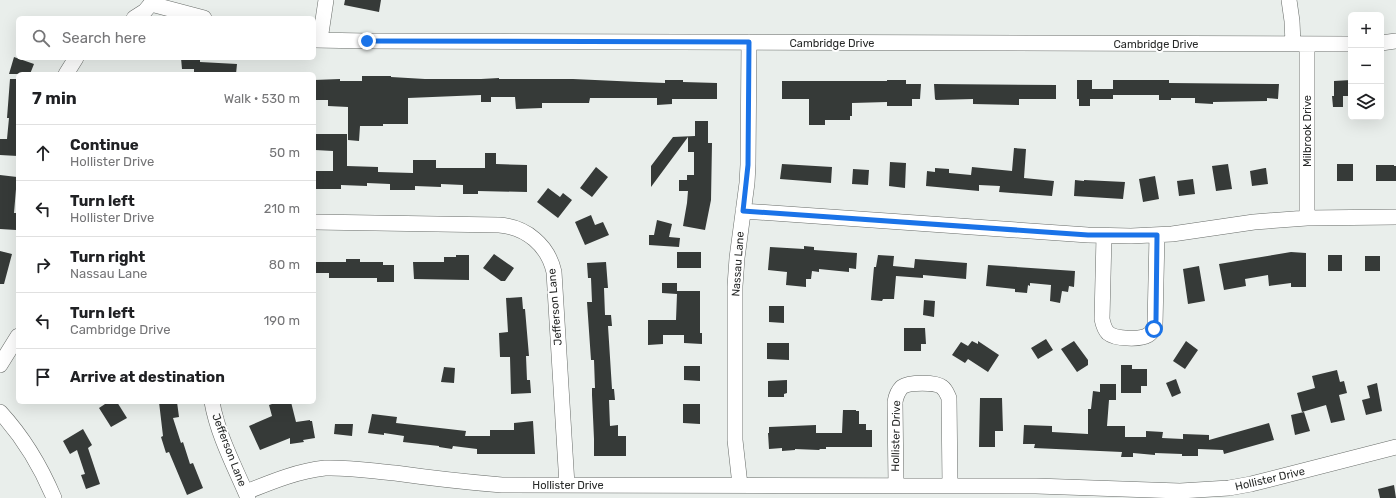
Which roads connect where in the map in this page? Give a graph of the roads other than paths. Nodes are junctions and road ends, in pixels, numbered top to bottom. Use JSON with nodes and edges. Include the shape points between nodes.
{"nodes":[{"id":1,"x":326,"y":0,"type":"edge"},
{"id":2,"x":1289,"y":0,"type":"edge"},
{"id":3,"x":153,"y":2,"type":"edge"},
{"id":4,"x":138,"y":16,"type":"edge"},
{"id":5,"x":198,"y":16,"type":"edge"},
{"id":6,"x":317,"y":40,"type":"edge"},
{"id":7,"x":1396,"y":41,"type":"edge"},
{"id":8,"x":749,"y":42,"type":"junction"},
{"id":9,"x":1384,"y":43,"type":"edge"},
{"id":10,"x":1300,"y":44,"type":"junction"},
{"id":11,"x":1348,"y":44,"type":"edge"},
{"id":12,"x":75,"y":60,"type":"edge"},
{"id":13,"x":67,"y":72,"type":"edge"},
{"id":14,"x":743,"y":211,"type":"junction"},
{"id":15,"x":1396,"y":217,"type":"edge"},
{"id":16,"x":1306,"y":218,"type":"junction"},
{"id":17,"x":316,"y":222,"type":"edge"},
{"id":18,"x":1157,"y":235,"type":"junction"},
{"id":19,"x":1104,"y":236,"type":"junction"},
{"id":20,"x":16,"y":339,"type":"edge"},
{"id":21,"x":0,"y":365,"type":"edge"},
{"id":22,"x":212,"y":404,"type":"edge"},
{"id":23,"x":0,"y":412,"type":"edge"},
{"id":24,"x":1396,"y":448,"type":"edge"},
{"id":25,"x":567,"y":485,"type":"junction"},
{"id":26,"x":740,"y":485,"type":"junction"},
{"id":27,"x":896,"y":485,"type":"junction"},
{"id":28,"x":950,"y":485,"type":"junction"},
{"id":29,"x":247,"y":495,"type":"edge"},
{"id":30,"x":54,"y":498,"type":"edge"}],
"edges":[{"from":1,"to":6,"type":"street"},
{"from":2,"to":10,"type":"street","name":"Milbrook Drive","via":[[1292,21]]},
{"from":3,"to":4,"type":"street"},
{"from":3,"to":5,"type":"street"},
{"from":6,"to":8,"type":"street","name":"Cambridge Drive"},
{"from":7,"to":9,"type":"street"},
{"from":8,"to":10,"type":"street","name":"Cambridge Drive"},
{"from":8,"to":14,"type":"street","name":"Nassau Lane","via":[[748,165]]},
{"from":10,"to":11,"type":"street","name":"Cambridge Drive"},
{"from":10,"to":16,"type":"street","name":"Milbrook Drive"},
{"from":12,"to":13,"type":"street"},
{"from":14,"to":19,"type":"street"},
{"from":14,"to":26,"type":"street","name":"Nassau Lane","via":[[735,286],[735,440]]},
{"from":15,"to":16,"type":"street"},
{"from":16,"to":18,"type":"street"},
{"from":17,"to":25,"type":"street","name":"Jefferson Lane","via":[[499,224],[521,230],[538,242],[549,258],[554,276]]},
{"from":18,"to":19,"type":"street"},
{"from":18,"to":19,"type":"street","via":[[1155,325],[1148,335],[1138,338],[1116,337],[1108,333],[1104,327]]},
{"from":20,"to":21,"type":"street"},
{"from":22,"to":29,"type":"street","name":"Jefferson Lane","via":[[220,434]]},
{"from":23,"to":30,"type":"street","via":[[35,459]]},
{"from":24,"to":28,"type":"street","name":"Hollister Drive","via":[[1251,484],[1211,490]]},
{"from":25,"to":26,"type":"street","name":"Hollister Drive"},
{"from":25,"to":29,"type":"street","name":"Hollister Drive","via":[[490,484],[336,468],[298,473]]},
{"from":26,"to":27,"type":"street","name":"Hollister Drive"},
{"from":27,"to":28,"type":"street","name":"Hollister Drive"},
{"from":27,"to":28,"type":"street","name":"Hollister Drive","via":[[897,395],[901,388],[908,384],[932,384],[942,387],[949,398]]}]}
